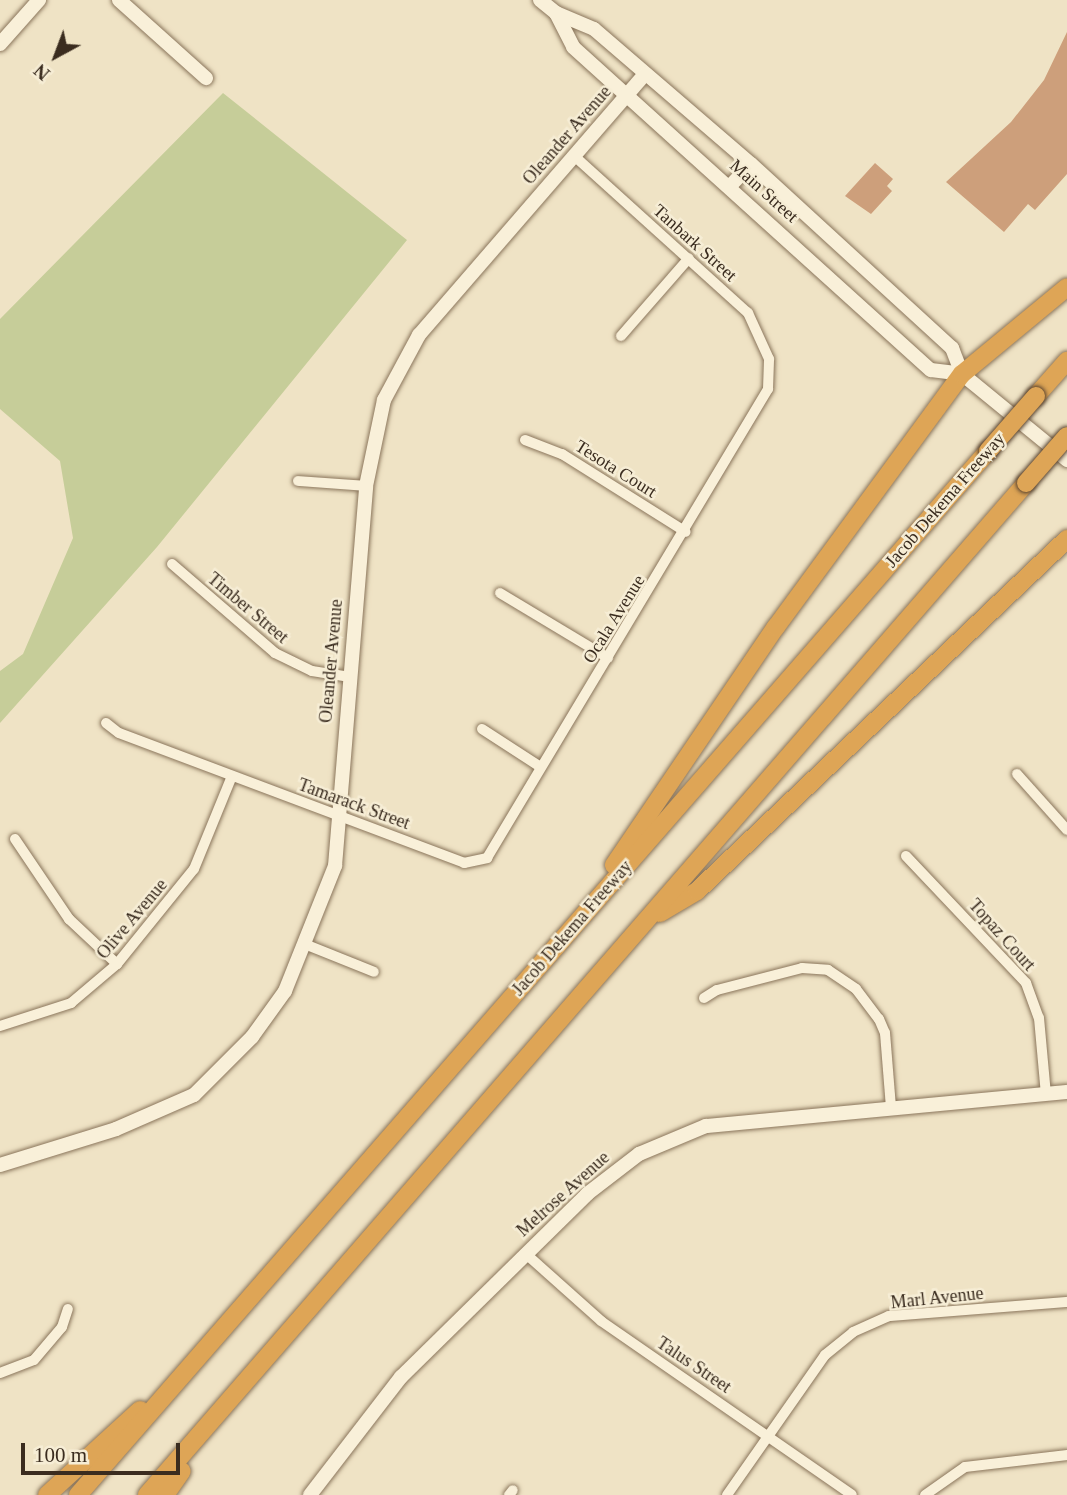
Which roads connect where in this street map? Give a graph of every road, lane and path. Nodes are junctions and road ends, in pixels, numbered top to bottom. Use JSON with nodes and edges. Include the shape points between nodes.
{"nodes":[{"id":1,"x":39,"y":0,"type":"edge"},
{"id":2,"x":119,"y":0,"type":"edge"},
{"id":3,"x":540,"y":0,"type":"edge"},
{"id":4,"x":556,"y":13,"type":"junction"},
{"id":5,"x":0,"y":44,"type":"edge"},
{"id":6,"x":645,"y":74,"type":"junction"},
{"id":7,"x":206,"y":78,"type":"dead end"},
{"id":8,"x":627,"y":94,"type":"junction"},
{"id":9,"x":574,"y":156,"type":"junction"},
{"id":10,"x":751,"y":164,"type":"junction"},
{"id":11,"x":730,"y":186,"type":"junction"},
{"id":12,"x":689,"y":258,"type":"junction"},
{"id":13,"x":1067,"y":287,"type":"edge"},
{"id":14,"x":621,"y":336,"type":"dead end"},
{"id":15,"x":1067,"y":361,"type":"edge"},
{"id":16,"x":769,"y":370,"type":"joint"},
{"id":17,"x":962,"y":374,"type":"junction"},
{"id":18,"x":1067,"y":436,"type":"edge"},
{"id":19,"x":525,"y":440,"type":"dead end"},
{"id":20,"x":1067,"y":460,"type":"edge"},
{"id":21,"x":298,"y":481,"type":"dead end"},
{"id":22,"x":366,"y":486,"type":"junction"},
{"id":23,"x":686,"y":532,"type":"junction"},
{"id":24,"x":1067,"y":539,"type":"edge"},
{"id":25,"x":172,"y":564,"type":"dead end"},
{"id":26,"x":500,"y":593,"type":"dead end"},
{"id":27,"x":608,"y":659,"type":"junction"},
{"id":28,"x":349,"y":677,"type":"junction"},
{"id":29,"x":106,"y":723,"type":"dead end"},
{"id":30,"x":482,"y":729,"type":"dead end"},
{"id":31,"x":539,"y":766,"type":"junction"},
{"id":32,"x":1017,"y":774,"type":"dead end"},
{"id":33,"x":232,"y":776,"type":"junction"},
{"id":34,"x":338,"y":813,"type":"junction"},
{"id":35,"x":1067,"y":830,"type":"edge"},
{"id":36,"x":15,"y":839,"type":"dead end"},
{"id":37,"x":906,"y":856,"type":"dead end"},
{"id":38,"x":464,"y":863,"type":"joint"},
{"id":39,"x":645,"y":922,"type":"junction"},
{"id":40,"x":569,"y":931,"type":"junction"},
{"id":41,"x":306,"y":945,"type":"junction"},
{"id":42,"x":117,"y":964,"type":"junction"},
{"id":43,"x":374,"y":972,"type":"dead end"},
{"id":44,"x":704,"y":998,"type":"dead end"},
{"id":45,"x":0,"y":1026,"type":"edge"},
{"id":46,"x":1067,"y":1092,"type":"edge"},
{"id":47,"x":1046,"y":1095,"type":"junction"},
{"id":48,"x":891,"y":1108,"type":"junction"},
{"id":49,"x":0,"y":1165,"type":"edge"},
{"id":50,"x":525,"y":1253,"type":"junction"},
{"id":51,"x":1067,"y":1302,"type":"edge"},
{"id":52,"x":68,"y":1309,"type":"dead end"},
{"id":53,"x":212,"y":1344,"type":"junction"},
{"id":54,"x":0,"y":1373,"type":"edge"},
{"id":55,"x":230,"y":1402,"type":"junction"},
{"id":56,"x":769,"y":1434,"type":"junction"},
{"id":57,"x":1067,"y":1455,"type":"edge"},
{"id":58,"x":47,"y":1495,"type":"edge"},
{"id":59,"x":78,"y":1495,"type":"edge"},
{"id":60,"x":148,"y":1495,"type":"edge"},
{"id":61,"x":165,"y":1495,"type":"edge"},
{"id":62,"x":310,"y":1495,"type":"edge"},
{"id":63,"x":727,"y":1495,"type":"edge"},
{"id":64,"x":852,"y":1495,"type":"edge"},
{"id":65,"x":925,"y":1495,"type":"edge"}],
"edges":[{"from":1,"to":5,"type":"street"},
{"from":2,"to":7,"type":"street"},
{"from":3,"to":4,"type":"street","name":"Main Street"},
{"from":4,"to":6,"type":"street","name":"Main Street","via":[[594,29]]},
{"from":4,"to":8,"type":"street","name":"Main Street","via":[[573,47]]},
{"from":6,"to":8,"type":"street","name":"Oleander Avenue"},
{"from":6,"to":10,"type":"street","name":"Main Street"},
{"from":8,"to":9,"type":"street","name":"Oleander Avenue"},
{"from":8,"to":11,"type":"street","name":"Main Street"},
{"from":9,"to":12,"type":"street","name":"Tanbark Street"},
{"from":9,"to":22,"type":"street","name":"Oleander Avenue","via":[[405,355],[376,423]]},
{"from":10,"to":11,"type":"street"},
{"from":10,"to":17,"type":"street","name":"Main Street","via":[[952,348]]},
{"from":11,"to":17,"type":"street","name":"Main Street","via":[[932,370]]},
{"from":12,"to":14,"type":"street"},
{"from":12,"to":16,"type":"street","name":"Tanbark Street","via":[[748,313]]},
{"from":13,"to":17,"type":"highway"},
{"from":15,"to":40,"type":"highway","name":"Jacob Dekema Freeway","bridge":true},
{"from":16,"to":23,"type":"street","name":"Ocala Avenue","via":[[763,405]]},
{"from":17,"to":20,"type":"street","name":"Main Street"},
{"from":17,"to":40,"type":"highway","via":[[776,627]]},
{"from":18,"to":39,"type":"highway","bridge":true},
{"from":19,"to":23,"type":"street","name":"Tesota Court","via":[[562,453]]},
{"from":21,"to":22,"type":"street"},
{"from":22,"to":28,"type":"street","name":"Oleander Avenue"},
{"from":23,"to":27,"type":"street","name":"Ocala Avenue"},
{"from":24,"to":39,"type":"highway","via":[[697,891]]},
{"from":25,"to":28,"type":"street","name":"Timber Street","via":[[275,653],[312,671]]},
{"from":26,"to":27,"type":"street"},
{"from":27,"to":31,"type":"street","name":"Ocala Avenue"},
{"from":28,"to":34,"type":"street","name":"Oleander Avenue"},
{"from":29,"to":33,"type":"street","name":"Tamarack Street","via":[[119,733]]},
{"from":30,"to":31,"type":"street"},
{"from":31,"to":38,"type":"street","name":"Ocala Avenue","via":[[487,858]]},
{"from":32,"to":35,"type":"street"},
{"from":33,"to":34,"type":"street","name":"Tamarack Street"},
{"from":33,"to":42,"type":"street","name":"Olive Avenue","via":[[194,869]]},
{"from":34,"to":38,"type":"street","name":"Tamarack Street"},
{"from":34,"to":41,"type":"street","name":"Oleander Avenue","via":[[335,866]]},
{"from":36,"to":42,"type":"street","via":[[69,919]]},
{"from":37,"to":47,"type":"street","name":"Topaz Court","via":[[1026,983],[1039,1018]]},
{"from":39,"to":55,"type":"highway"},
{"from":40,"to":53,"type":"highway","name":"Jacob Dekema Freeway"},
{"from":41,"to":43,"type":"street"},
{"from":41,"to":49,"type":"street","name":"Oleander Avenue","via":[[274,1010],[194,1095],[117,1129]]},
{"from":42,"to":45,"type":"street","name":"Olive Avenue","via":[[71,1003]]},
{"from":44,"to":48,"type":"street","via":[[717,990],[802,968],[828,970],[856,989],[885,1032]]},
{"from":46,"to":47,"type":"street","name":"Melrose Avenue"},
{"from":47,"to":48,"type":"street","name":"Melrose Avenue"},
{"from":48,"to":50,"type":"street","name":"Melrose Avenue","via":[[706,1126],[674,1137],[610,1174]]},
{"from":50,"to":56,"type":"street","name":"Talus Street","via":[[601,1321]]},
{"from":50,"to":62,"type":"street","name":"Melrose Avenue","via":[[388,1391]]},
{"from":51,"to":56,"type":"street","name":"Marl Avenue","via":[[889,1317],[853,1332],[825,1354]]},
{"from":52,"to":54,"type":"street","via":[[62,1327],[34,1360]]},
{"from":53,"to":58,"type":"highway"},
{"from":53,"to":59,"type":"highway","name":"Jacob Dekema Freeway"},
{"from":55,"to":60,"type":"highway"},
{"from":55,"to":61,"type":"highway"},
{"from":56,"to":63,"type":"street","name":"Marl Avenue"},
{"from":56,"to":64,"type":"street","name":"Talus Street"},
{"from":57,"to":65,"type":"street","via":[[965,1467]]}]}
